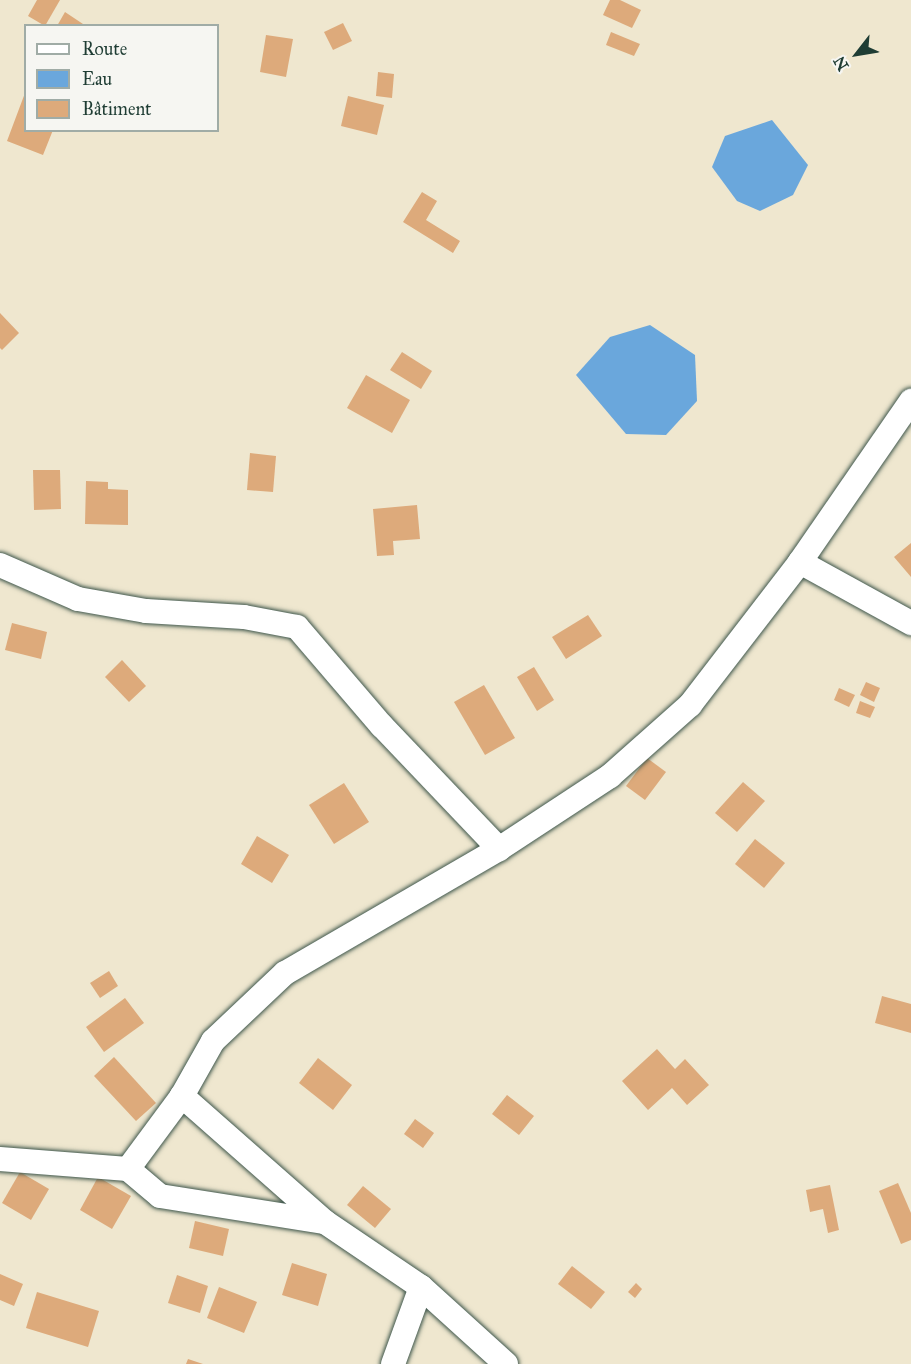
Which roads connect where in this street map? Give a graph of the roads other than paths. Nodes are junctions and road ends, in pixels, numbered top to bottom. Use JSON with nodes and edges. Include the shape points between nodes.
{"nodes":[{"id":1,"x":911,"y":401,"type":"edge"},
{"id":2,"x":800,"y":562,"type":"junction"},
{"id":3,"x":0,"y":565,"type":"edge"},
{"id":4,"x":911,"y":623,"type":"edge"},
{"id":5,"x":499,"y":849,"type":"junction"},
{"id":6,"x":182,"y":1096,"type":"junction"},
{"id":7,"x":0,"y":1159,"type":"edge"},
{"id":8,"x":128,"y":1169,"type":"junction"},
{"id":9,"x":325,"y":1222,"type":"junction"},
{"id":10,"x":421,"y":1287,"type":"junction"},
{"id":11,"x":393,"y":1364,"type":"edge"},
{"id":12,"x":506,"y":1364,"type":"edge"}],
"edges":[{"from":1,"to":2,"type":"street"},
{"from":2,"to":4,"type":"street"},
{"from":2,"to":5,"type":"street","via":[[690,705],[610,776]]},
{"from":3,"to":5,"type":"street","via":[[78,599],[146,611],[244,618],[297,627],[382,726]]},
{"from":5,"to":6,"type":"street","via":[[285,973],[213,1041]]},
{"from":6,"to":8,"type":"street"},
{"from":6,"to":9,"type":"street"},
{"from":7,"to":8,"type":"street"},
{"from":8,"to":9,"type":"street","via":[[160,1196]]},
{"from":9,"to":10,"type":"street"},
{"from":10,"to":11,"type":"street"},
{"from":10,"to":12,"type":"street"}]}
